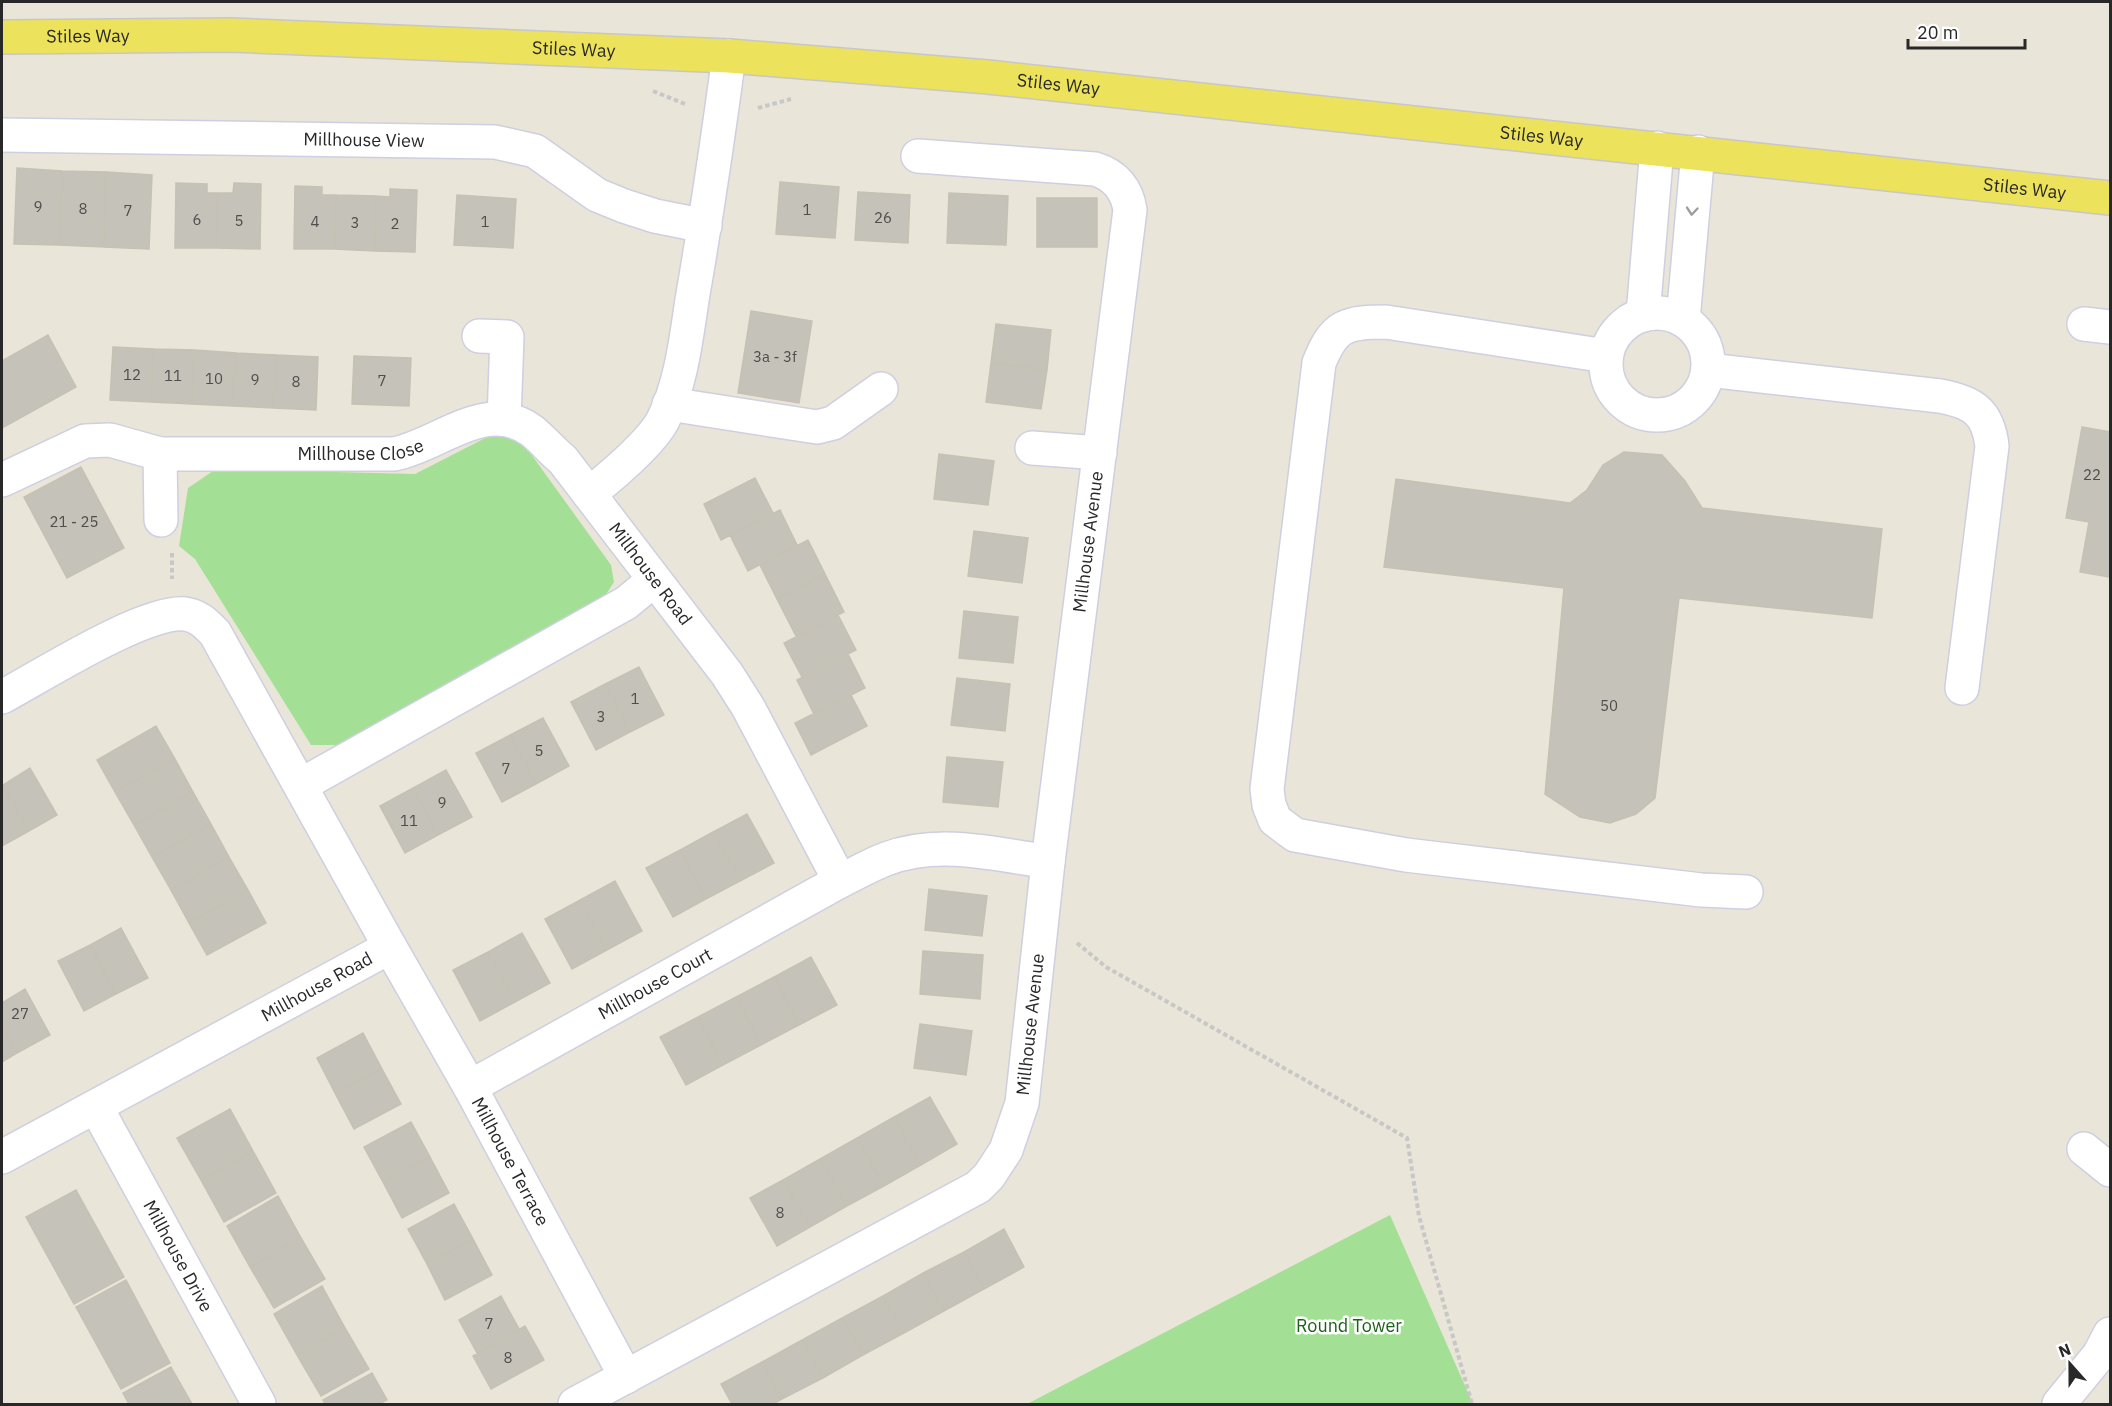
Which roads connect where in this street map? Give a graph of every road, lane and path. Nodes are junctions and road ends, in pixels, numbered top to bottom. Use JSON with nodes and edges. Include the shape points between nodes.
{"nodes":[{"id":1,"x":2,"y":37,"type":"edge"},
{"id":2,"x":729,"y":56,"type":"junction"},
{"id":3,"x":643,"y":87,"type":"dead end"},
{"id":4,"x":793,"y":99,"type":"dead end"},
{"id":5,"x":720,"y":117,"type":"junction"},
{"id":6,"x":2,"y":135,"type":"edge"},
{"id":7,"x":1657,"y":148,"type":"junction"},
{"id":8,"x":1698,"y":152,"type":"junction"},
{"id":9,"x":918,"y":156,"type":"dead end"},
{"id":10,"x":2110,"y":198,"type":"edge"},
{"id":11,"x":705,"y":226,"type":"junction"},
{"id":12,"x":1643,"y":315,"type":"junction"},
{"id":13,"x":1683,"y":320,"type":"junction"},
{"id":14,"x":479,"y":336,"type":"dead end"},
{"id":15,"x":1606,"y":356,"type":"junction"},
{"id":16,"x":1708,"y":370,"type":"junction"},
{"id":17,"x":881,"y":389,"type":"dead end"},
{"id":18,"x":669,"y":404,"type":"junction"},
{"id":19,"x":504,"y":419,"type":"junction"},
{"id":20,"x":1032,"y":448,"type":"dead end"},
{"id":21,"x":1100,"y":453,"type":"junction"},
{"id":22,"x":160,"y":454,"type":"junction"},
{"id":23,"x":2,"y":480,"type":"edge"},
{"id":24,"x":589,"y":494,"type":"junction"},
{"id":25,"x":161,"y":520,"type":"joint"},
{"id":26,"x":654,"y":580,"type":"junction"},
{"id":27,"x":173,"y":614,"type":"junction"},
{"id":28,"x":1962,"y":688,"type":"dead end"},
{"id":29,"x":2,"y":697,"type":"edge"},
{"id":30,"x":301,"y":785,"type":"junction"},
{"id":31,"x":1048,"y":862,"type":"junction"},
{"id":32,"x":840,"y":881,"type":"junction"},
{"id":33,"x":1746,"y":892,"type":"dead end"},
{"id":34,"x":1041,"y":927,"type":"junction"},
{"id":35,"x":390,"y":947,"type":"junction"},
{"id":36,"x":470,"y":1088,"type":"junction"},
{"id":37,"x":96,"y":1107,"type":"junction"},
{"id":38,"x":2084,"y":1149,"type":"dead end"},
{"id":39,"x":2,"y":1157,"type":"edge"},
{"id":40,"x":2110,"y":1170,"type":"edge"},
{"id":41,"x":2110,"y":1334,"type":"edge"},
{"id":42,"x":626,"y":1377,"type":"junction"},
{"id":43,"x":259,"y":1404,"type":"edge"},
{"id":44,"x":575,"y":1404,"type":"edge"},
{"id":45,"x":1472,"y":1404,"type":"edge"},
{"id":46,"x":2058,"y":1404,"type":"edge"}],
"edges":[{"from":1,"to":2,"type":"main road","name":"Stiles Way","via":[[231,34]]},
{"from":2,"to":5,"type":"street"},
{"from":2,"to":7,"type":"main road","name":"Stiles Way","via":[[988,77]]},
{"from":3,"to":5,"type":"path"},
{"from":4,"to":5,"type":"path"},
{"from":5,"to":11,"type":"street"},
{"from":6,"to":11,"type":"street","name":"Millhouse View","via":[[495,142],[534,152],[606,199],[655,216]]},
{"from":7,"to":8,"type":"main road","name":"Stiles Way"},
{"from":7,"to":12,"type":"street"},
{"from":8,"to":10,"type":"main road","name":"Stiles Way"},
{"from":8,"to":13,"type":"street","one_way":true},
{"from":9,"to":21,"type":"street","name":"Millhouse Avenue","via":[[1095,169],[1120,185],[1129,201],[1129,219]]},
{"from":11,"to":18,"type":"street","via":[[681,363]]},
{"from":12,"to":13,"type":"street","via":[[1664,314]]},
{"from":12,"to":15,"type":"street","via":[[1619,331]]},
{"from":13,"to":16,"type":"street","via":[[1702,341]]},
{"from":14,"to":19,"type":"street","via":[[507,337]]},
{"from":15,"to":16,"type":"street","via":[[1612,388],[1622,401],[1650,415],[1682,409],[1703,386]]},
{"from":15,"to":33,"type":"street","via":[[1386,322],[1341,327],[1328,341],[1317,375],[1269,805],[1275,820],[1295,835],[1406,855]]},
{"from":16,"to":28,"type":"street","via":[[1940,396],[1964,400],[1980,413],[1990,429],[1992,446]]},
{"from":17,"to":18,"type":"street","via":[[833,423],[817,428]]},
{"from":18,"to":24,"type":"street","via":[[663,422]]},
{"from":19,"to":22,"type":"street","name":"Millhouse Close","via":[[477,420],[428,444],[394,454]]},
{"from":19,"to":24,"type":"street","name":"Millhouse Close","via":[[540,437]]},
{"from":20,"to":21,"type":"street","name":"Millhouse Avenue"},
{"from":21,"to":31,"type":"street","name":"Millhouse Avenue"},
{"from":22,"to":23,"type":"street","name":"Millhouse Close","via":[[110,440],[85,441]]},
{"from":22,"to":25,"type":"street"},
{"from":24,"to":26,"type":"street","name":"Millhouse Road"},
{"from":25,"to":27,"type":"path","via":[[171,535]]},
{"from":26,"to":30,"type":"street","via":[[626,603]]},
{"from":26,"to":32,"type":"street","name":"Millhouse Road","via":[[748,707]]},
{"from":27,"to":29,"type":"street","name":"Millhouse Road","via":[[141,622]]},
{"from":27,"to":30,"type":"street","name":"Millhouse Road","via":[[200,618],[215,633]]},
{"from":30,"to":35,"type":"street","name":"Millhouse Road"},
{"from":31,"to":32,"type":"street","via":[[938,849],[887,859]]},
{"from":31,"to":34,"type":"street","name":"Millhouse Avenue"},
{"from":32,"to":36,"type":"street","name":"Millhouse Court"},
{"from":34,"to":42,"type":"street","name":"Millhouse Avenue","via":[[1022,1103],[1012,1137],[989,1176],[952,1204]]},
{"from":34,"to":45,"type":"path","via":[[1071,937],[1106,967],[1407,1138],[1419,1216]]},
{"from":35,"to":36,"type":"street","name":"Millhouse Terrace"},
{"from":35,"to":37,"type":"street","name":"Millhouse Road"},
{"from":36,"to":42,"type":"street","name":"Millhouse Terrace"},
{"from":37,"to":39,"type":"street","name":"Millhouse Road"},
{"from":37,"to":43,"type":"street","name":"Millhouse Drive"},
{"from":38,"to":40,"type":"street"},
{"from":41,"to":46,"type":"street","via":[[2099,1355]]},
{"from":42,"to":44,"type":"street","name":"Millhouse Avenue"}]}
